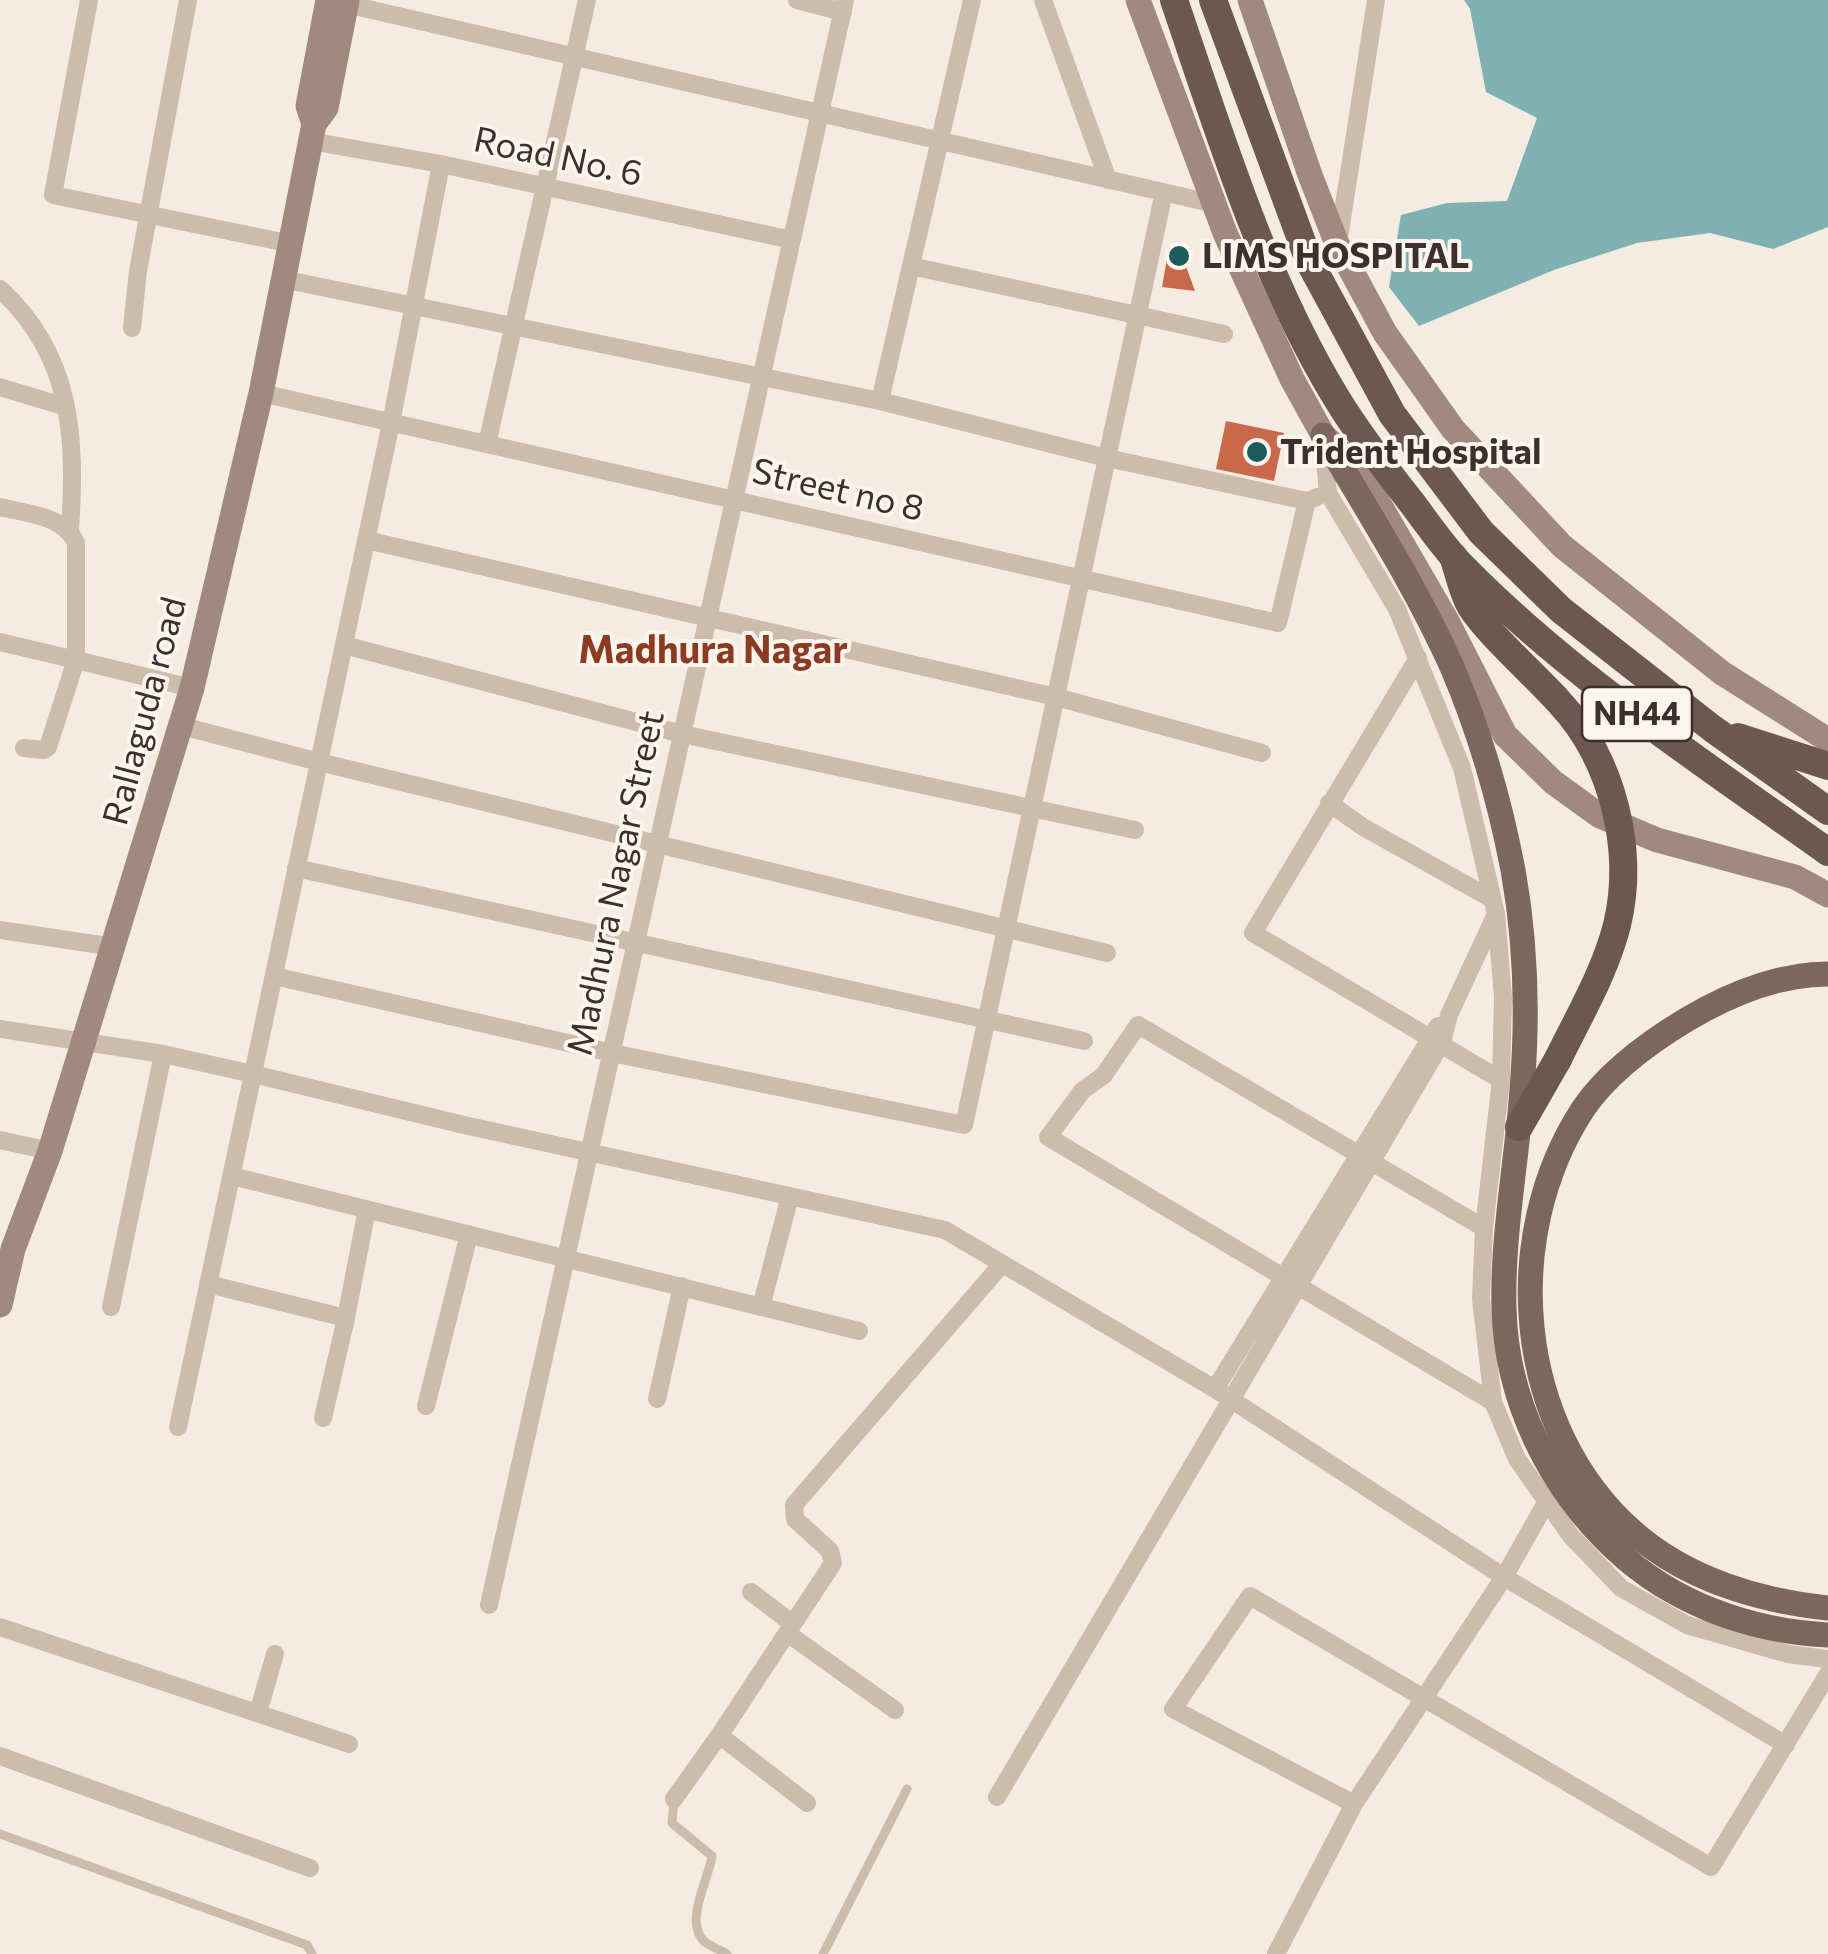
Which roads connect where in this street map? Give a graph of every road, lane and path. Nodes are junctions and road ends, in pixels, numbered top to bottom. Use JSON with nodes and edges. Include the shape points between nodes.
{"nodes":[{"id":1,"x":90,"y":0,"type":"edge"},
{"id":2,"x":188,"y":0,"type":"edge"},
{"id":3,"x":587,"y":0,"type":"edge"},
{"id":4,"x":796,"y":0,"type":"edge"},
{"id":5,"x":972,"y":0,"type":"edge"},
{"id":6,"x":1043,"y":0,"type":"edge"},
{"id":7,"x":1138,"y":0,"type":"edge"},
{"id":8,"x":1174,"y":0,"type":"edge"},
{"id":9,"x":1213,"y":0,"type":"edge"},
{"id":10,"x":1250,"y":0,"type":"edge"},
{"id":11,"x":1376,"y":0,"type":"edge"},
{"id":12,"x":340,"y":1,"type":"edge"},
{"id":13,"x":844,"y":6,"type":"edge"},
{"id":14,"x":573,"y":56,"type":"junction"},
{"id":15,"x":820,"y":113,"type":"junction"},
{"id":16,"x":315,"y":119,"type":"junction"},
{"id":17,"x":940,"y":141,"type":"junction"},
{"id":18,"x":441,"y":164,"type":"junction"},
{"id":19,"x":1108,"y":180,"type":"junction"},
{"id":20,"x":544,"y":187,"type":"junction"},
{"id":21,"x":1164,"y":192,"type":"junction"},
{"id":22,"x":1215,"y":204,"type":"junction"},
{"id":23,"x":148,"y":215,"type":"junction"},
{"id":24,"x":792,"y":240,"type":"junction"},
{"id":25,"x":292,"y":244,"type":"junction"},
{"id":26,"x":1338,"y":244,"type":"junction"},
{"id":27,"x":911,"y":266,"type":"junction"},
{"id":28,"x":282,"y":279,"type":"junction"},
{"id":29,"x":0,"y":289,"type":"edge"},
{"id":30,"x":414,"y":307,"type":"junction"},
{"id":31,"x":1137,"y":315,"type":"junction"},
{"id":32,"x":514,"y":326,"type":"junction"},
{"id":33,"x":132,"y":328,"type":"dead end"},
{"id":34,"x":1224,"y":334,"type":"dead end"},
{"id":35,"x":762,"y":377,"type":"junction"},
{"id":36,"x":0,"y":387,"type":"edge"},
{"id":37,"x":261,"y":393,"type":"junction"},
{"id":38,"x":880,"y":402,"type":"junction"},
{"id":39,"x":66,"y":407,"type":"junction"},
{"id":40,"x":391,"y":423,"type":"junction"},
{"id":41,"x":1323,"y":435,"type":"junction"},
{"id":42,"x":487,"y":444,"type":"junction"},
{"id":43,"x":1107,"y":458,"type":"junction"},
{"id":44,"x":1328,"y":493,"type":"junction"},
{"id":45,"x":734,"y":500,"type":"junction"},
{"id":46,"x":1307,"y":501,"type":"junction"},
{"id":47,"x":0,"y":507,"type":"edge"},
{"id":48,"x":70,"y":530,"type":"junction"},
{"id":49,"x":366,"y":540,"type":"junction"},
{"id":50,"x":1453,"y":556,"type":"junction"},
{"id":51,"x":1081,"y":579,"type":"junction"},
{"id":52,"x":708,"y":618,"type":"junction"},
{"id":53,"x":0,"y":642,"type":"edge"},
{"id":54,"x":344,"y":645,"type":"junction"},
{"id":55,"x":1418,"y":658,"type":"junction"},
{"id":56,"x":76,"y":660,"type":"junction"},
{"id":57,"x":192,"y":688,"type":"junction"},
{"id":58,"x":1056,"y":696,"type":"junction"},
{"id":59,"x":182,"y":726,"type":"junction"},
{"id":60,"x":1713,"y":729,"type":"junction"},
{"id":61,"x":682,"y":734,"type":"junction"},
{"id":62,"x":1828,"y":740,"type":"edge"},
{"id":63,"x":24,"y":748,"type":"dead end"},
{"id":64,"x":1262,"y":753,"type":"dead end"},
{"id":65,"x":319,"y":762,"type":"junction"},
{"id":66,"x":1828,"y":766,"type":"edge"},
{"id":67,"x":1329,"y":803,"type":"junction"},
{"id":68,"x":1032,"y":808,"type":"junction"},
{"id":69,"x":1828,"y":812,"type":"edge"},
{"id":70,"x":1135,"y":830,"type":"dead end"},
{"id":71,"x":658,"y":844,"type":"junction"},
{"id":72,"x":1828,"y":852,"type":"edge"},
{"id":73,"x":296,"y":868,"type":"junction"},
{"id":74,"x":1828,"y":894,"type":"edge"},
{"id":75,"x":1494,"y":906,"type":"junction"},
{"id":76,"x":1006,"y":928,"type":"junction"},
{"id":77,"x":0,"y":930,"type":"edge"},
{"id":78,"x":637,"y":940,"type":"junction"},
{"id":79,"x":114,"y":948,"type":"junction"},
{"id":80,"x":1107,"y":953,"type":"dead end"},
{"id":81,"x":1828,"y":974,"type":"edge"},
{"id":82,"x":274,"y":976,"type":"junction"},
{"id":83,"x":988,"y":1018,"type":"junction"},
{"id":84,"x":0,"y":1029,"type":"edge"},
{"id":85,"x":1436,"y":1039,"type":"junction"},
{"id":86,"x":1084,"y":1041,"type":"dead end"},
{"id":87,"x":85,"y":1042,"type":"junction"},
{"id":88,"x":612,"y":1053,"type":"junction"},
{"id":89,"x":162,"y":1054,"type":"junction"},
{"id":90,"x":253,"y":1074,"type":"junction"},
{"id":91,"x":1502,"y":1080,"type":"junction"},
{"id":92,"x":1519,"y":1126,"type":"junction"},
{"id":93,"x":0,"y":1140,"type":"edge"},
{"id":94,"x":50,"y":1152,"type":"junction"},
{"id":95,"x":590,"y":1152,"type":"junction"},
{"id":96,"x":1365,"y":1159,"type":"junction"},
{"id":97,"x":232,"y":1176,"type":"junction"},
{"id":98,"x":790,"y":1196,"type":"junction"},
{"id":99,"x":367,"y":1209,"type":"junction"},
{"id":100,"x":1484,"y":1228,"type":"junction"},
{"id":101,"x":469,"y":1234,"type":"junction"},
{"id":102,"x":6,"y":1248,"type":"edge"},
{"id":103,"x":567,"y":1258,"type":"junction"},
{"id":104,"x":1002,"y":1264,"type":"junction"},
{"id":105,"x":1290,"y":1282,"type":"junction"},
{"id":106,"x":208,"y":1284,"type":"junction"},
{"id":107,"x":682,"y":1286,"type":"junction"},
{"id":108,"x":0,"y":1305,"type":"edge"},
{"id":109,"x":111,"y":1307,"type":"dead end"},
{"id":110,"x":761,"y":1307,"type":"junction"},
{"id":111,"x":346,"y":1318,"type":"junction"},
{"id":112,"x":859,"y":1331,"type":"dead end"},
{"id":113,"x":1222,"y":1394,"type":"junction"},
{"id":114,"x":657,"y":1399,"type":"dead end"},
{"id":115,"x":1492,"y":1402,"type":"junction"},
{"id":116,"x":426,"y":1406,"type":"dead end"},
{"id":117,"x":323,"y":1418,"type":"dead end"},
{"id":118,"x":178,"y":1426,"type":"dead end"},
{"id":119,"x":1547,"y":1502,"type":"junction"},
{"id":120,"x":1504,"y":1578,"type":"junction"},
{"id":121,"x":751,"y":1592,"type":"dead end"},
{"id":122,"x":489,"y":1605,"type":"dead end"},
{"id":123,"x":1828,"y":1608,"type":"edge"},
{"id":124,"x":0,"y":1627,"type":"edge"},
{"id":125,"x":790,"y":1628,"type":"junction"},
{"id":126,"x":1828,"y":1635,"type":"edge"},
{"id":127,"x":275,"y":1654,"type":"dead end"},
{"id":128,"x":1828,"y":1659,"type":"edge"},
{"id":129,"x":1828,"y":1674,"type":"edge"},
{"id":130,"x":1426,"y":1697,"type":"junction"},
{"id":131,"x":895,"y":1710,"type":"dead end"},
{"id":132,"x":258,"y":1713,"type":"junction"},
{"id":133,"x":723,"y":1730,"type":"junction"},
{"id":134,"x":350,"y":1744,"type":"dead end"},
{"id":135,"x":1786,"y":1746,"type":"junction"},
{"id":136,"x":0,"y":1756,"type":"edge"},
{"id":137,"x":907,"y":1789,"type":"dead end"},
{"id":138,"x":998,"y":1797,"type":"dead end"},
{"id":139,"x":674,"y":1800,"type":"joint"},
{"id":140,"x":807,"y":1804,"type":"dead end"},
{"id":141,"x":1354,"y":1804,"type":"junction"},
{"id":142,"x":0,"y":1834,"type":"edge"},
{"id":143,"x":310,"y":1868,"type":"dead end"},
{"id":144,"x":312,"y":1954,"type":"edge"},
{"id":145,"x":727,"y":1954,"type":"edge"},
{"id":146,"x":823,"y":1954,"type":"edge"},
{"id":147,"x":1276,"y":1954,"type":"edge"}],
"edges":[{"from":1,"to":23,"type":"street","via":[[53,195]]},
{"from":2,"to":23,"type":"street"},
{"from":3,"to":14,"type":"street"},
{"from":4,"to":13,"type":"street"},
{"from":5,"to":17,"type":"street"},
{"from":6,"to":19,"type":"street"},
{"from":7,"to":22,"type":"main road"},
{"from":8,"to":50,"type":"highway","number":"NH44","via":[[1244,203],[1296,319],[1336,398]]},
{"from":9,"to":60,"type":"highway","number":"NH44","via":[[1309,261],[1392,414],[1480,532],[1560,610]]},
{"from":10,"to":26,"type":"main road"},
{"from":11,"to":26,"type":"street"},
{"from":12,"to":14,"type":"street"},
{"from":12,"to":16,"type":"main road","name":"Rallaguda road"},
{"from":13,"to":15,"type":"street","name":"Madhura Nagar Street"},
{"from":14,"to":15,"type":"street"},
{"from":14,"to":20,"type":"street"},
{"from":15,"to":17,"type":"street"},
{"from":15,"to":24,"type":"street","name":"Madhura Nagar Street"},
{"from":16,"to":18,"type":"street","name":"Road No. 6"},
{"from":16,"to":25,"type":"main road","name":"Rallaguda road"},
{"from":17,"to":19,"type":"street"},
{"from":17,"to":27,"type":"street"},
{"from":18,"to":20,"type":"street","name":"Road No. 6"},
{"from":18,"to":30,"type":"street"},
{"from":19,"to":21,"type":"street"},
{"from":20,"to":24,"type":"street","name":"Road No. 6"},
{"from":20,"to":32,"type":"street"},
{"from":21,"to":22,"type":"street"},
{"from":21,"to":31,"type":"street"},
{"from":22,"to":41,"type":"main road"},
{"from":23,"to":25,"type":"street"},
{"from":23,"to":33,"type":"street"},
{"from":24,"to":35,"type":"street","name":"Madhura Nagar Street"},
{"from":25,"to":28,"type":"main road","name":"Rallaguda road"},
{"from":26,"to":62,"type":"main road","via":[[1385,332],[1453,429],[1562,546],[1722,673]]},
{"from":27,"to":31,"type":"street"},
{"from":27,"to":38,"type":"street"},
{"from":28,"to":30,"type":"street"},
{"from":28,"to":37,"type":"main road","name":"Rallaguda road"},
{"from":29,"to":39,"type":"street","via":[[41,339]]},
{"from":30,"to":32,"type":"street"},
{"from":30,"to":40,"type":"street"},
{"from":31,"to":34,"type":"street"},
{"from":31,"to":43,"type":"street"},
{"from":32,"to":35,"type":"street"},
{"from":32,"to":42,"type":"street"},
{"from":35,"to":38,"type":"street"},
{"from":35,"to":45,"type":"street","name":"Madhura Nagar Street"},
{"from":36,"to":39,"type":"street"},
{"from":37,"to":40,"type":"street","name":"Street no 8"},
{"from":37,"to":57,"type":"main road","name":"Rallaguda road"},
{"from":38,"to":43,"type":"street"},
{"from":39,"to":48,"type":"street","via":[[74,463]]},
{"from":40,"to":42,"type":"street","name":"Street no 8"},
{"from":40,"to":49,"type":"street"},
{"from":41,"to":44,"type":"street"},
{"from":41,"to":74,"type":"main road","via":[[1360,471],[1505,735],[1553,782],[1600,816],[1642,834],[1795,877]]},
{"from":41,"to":92,"type":"main road","via":[[1452,669],[1496,801],[1513,870],[1526,991]]},
{"from":42,"to":45,"type":"street","name":"Street no 8"},
{"from":43,"to":46,"type":"street"},
{"from":43,"to":51,"type":"street"},
{"from":44,"to":46,"type":"street"},
{"from":44,"to":55,"type":"street","via":[[1397,608]]},
{"from":45,"to":51,"type":"street","name":"Street no 8"},
{"from":45,"to":52,"type":"street","name":"Madhura Nagar Street"},
{"from":46,"to":51,"type":"street","name":"Street no 8","via":[[1278,623]]},
{"from":47,"to":48,"type":"street"},
{"from":48,"to":56,"type":"street","via":[[76,543]]},
{"from":49,"to":52,"type":"street"},
{"from":49,"to":54,"type":"street"},
{"from":50,"to":72,"type":"highway","number":"NH44","via":[[1651,726]]},
{"from":50,"to":92,"type":"highway","bridge":true,"via":[[1472,608],[1590,744],[1613,799],[1622,848],[1617,926],[1603,964]]},
{"from":51,"to":58,"type":"street"},
{"from":52,"to":58,"type":"street"},
{"from":52,"to":61,"type":"street","name":"Madhura Nagar Street"},
{"from":53,"to":56,"type":"street"},
{"from":54,"to":61,"type":"street"},
{"from":54,"to":65,"type":"street"},
{"from":55,"to":67,"type":"street"},
{"from":55,"to":75,"type":"street","via":[[1462,768]]},
{"from":56,"to":57,"type":"street"},
{"from":56,"to":63,"type":"street","via":[[48,747]]},
{"from":57,"to":59,"type":"main road","name":"Rallaguda road"},
{"from":58,"to":64,"type":"street"},
{"from":58,"to":68,"type":"street"},
{"from":59,"to":65,"type":"street"},
{"from":59,"to":79,"type":"main road","name":"Rallaguda road"},
{"from":60,"to":66,"type":"highway"},
{"from":60,"to":69,"type":"highway","number":"NH44"},
{"from":61,"to":68,"type":"street"},
{"from":61,"to":71,"type":"street","name":"Madhura Nagar Street"},
{"from":65,"to":71,"type":"street"},
{"from":65,"to":73,"type":"street"},
{"from":67,"to":75,"type":"street"},
{"from":67,"to":85,"type":"street","via":[[1253,933]]},
{"from":68,"to":70,"type":"street"},
{"from":68,"to":76,"type":"street"},
{"from":71,"to":76,"type":"street"},
{"from":71,"to":78,"type":"street","name":"Madhura Nagar Street"},
{"from":73,"to":78,"type":"street"},
{"from":73,"to":82,"type":"street"},
{"from":75,"to":85,"type":"street"},
{"from":75,"to":91,"type":"street","via":[[1504,997]]},
{"from":76,"to":80,"type":"street"},
{"from":76,"to":83,"type":"street"},
{"from":77,"to":79,"type":"street"},
{"from":78,"to":83,"type":"street"},
{"from":78,"to":88,"type":"street","name":"Madhura Nagar Street"},
{"from":79,"to":87,"type":"main road","name":"Rallaguda road"},
{"from":81,"to":123,"type":"main road","via":[[1743,991],[1660,1036],[1616,1072],[1559,1150],[1534,1228],[1531,1274],[1531,1324],[1549,1405],[1607,1506],[1634,1533],[1696,1573],[1776,1601]]},
{"from":82,"to":88,"type":"street"},
{"from":82,"to":90,"type":"street"},
{"from":83,"to":86,"type":"street"},
{"from":83,"to":88,"type":"street","via":[[964,1125]]},
{"from":84,"to":87,"type":"street"},
{"from":85,"to":91,"type":"street"},
{"from":85,"to":96,"type":"street"},
{"from":87,"to":89,"type":"street"},
{"from":87,"to":94,"type":"main road","name":"Rallaguda road"},
{"from":88,"to":95,"type":"street","name":"Madhura Nagar Street"},
{"from":89,"to":90,"type":"street"},
{"from":89,"to":109,"type":"street"},
{"from":90,"to":95,"type":"street"},
{"from":90,"to":97,"type":"street"},
{"from":91,"to":100,"type":"street"},
{"from":92,"to":126,"type":"main road","via":[[1505,1256],[1509,1354],[1530,1427],[1566,1496],[1620,1554],[1670,1593],[1768,1627]]},
{"from":93,"to":94,"type":"street"},
{"from":94,"to":102,"type":"main road","name":"Rallaguda road"},
{"from":95,"to":98,"type":"street"},
{"from":95,"to":103,"type":"street","name":"Madhura Nagar Street"},
{"from":96,"to":100,"type":"street"},
{"from":96,"to":105,"type":"street"},
{"from":96,"to":105,"type":"street","via":[[1138,1025],[1048,1137]]},
{"from":97,"to":99,"type":"street"},
{"from":97,"to":106,"type":"street"},
{"from":98,"to":104,"type":"street","via":[[945,1230]]},
{"from":98,"to":110,"type":"street"},
{"from":99,"to":101,"type":"street"},
{"from":99,"to":111,"type":"street"},
{"from":100,"to":115,"type":"street","via":[[1481,1299]]},
{"from":101,"to":103,"type":"street"},
{"from":101,"to":116,"type":"street"},
{"from":102,"to":108,"type":"main road","name":"Rallaguda road"},
{"from":103,"to":107,"type":"street"},
{"from":103,"to":122,"type":"street","name":"Madhura Nagar Street"},
{"from":104,"to":113,"type":"street"},
{"from":104,"to":125,"type":"street","via":[[794,1505],[795,1520],[834,1557]]},
{"from":105,"to":113,"type":"street"},
{"from":105,"to":115,"type":"street"},
{"from":106,"to":111,"type":"street"},
{"from":106,"to":118,"type":"street"},
{"from":107,"to":110,"type":"street"},
{"from":107,"to":114,"type":"street"},
{"from":110,"to":112,"type":"street"},
{"from":111,"to":117,"type":"street"},
{"from":113,"to":120,"type":"street"},
{"from":113,"to":138,"type":"street"},
{"from":115,"to":119,"type":"street","via":[[1517,1459]]},
{"from":119,"to":120,"type":"street"},
{"from":119,"to":128,"type":"street","via":[[1621,1588],[1687,1625]]},
{"from":120,"to":130,"type":"street"},
{"from":120,"to":135,"type":"street"},
{"from":121,"to":125,"type":"street"},
{"from":124,"to":132,"type":"street"},
{"from":125,"to":131,"type":"street"},
{"from":125,"to":133,"type":"street"},
{"from":127,"to":132,"type":"street"},
{"from":129,"to":135,"type":"street"},
{"from":130,"to":135,"type":"street","via":[[1711,1867]]},
{"from":130,"to":141,"type":"street"},
{"from":130,"to":141,"type":"street","via":[[1250,1596],[1173,1709]]},
{"from":132,"to":134,"type":"street"},
{"from":133,"to":139,"type":"street"},
{"from":133,"to":140,"type":"street","via":[[727,1744]]},
{"from":136,"to":143,"type":"street"},
{"from":137,"to":146,"type":"lane"},
{"from":139,"to":145,"type":"lane","via":[[672,1823],[712,1856],[696,1929]]},
{"from":141,"to":147,"type":"street"},
{"from":142,"to":144,"type":"lane","via":[[306,1944]]}]}
